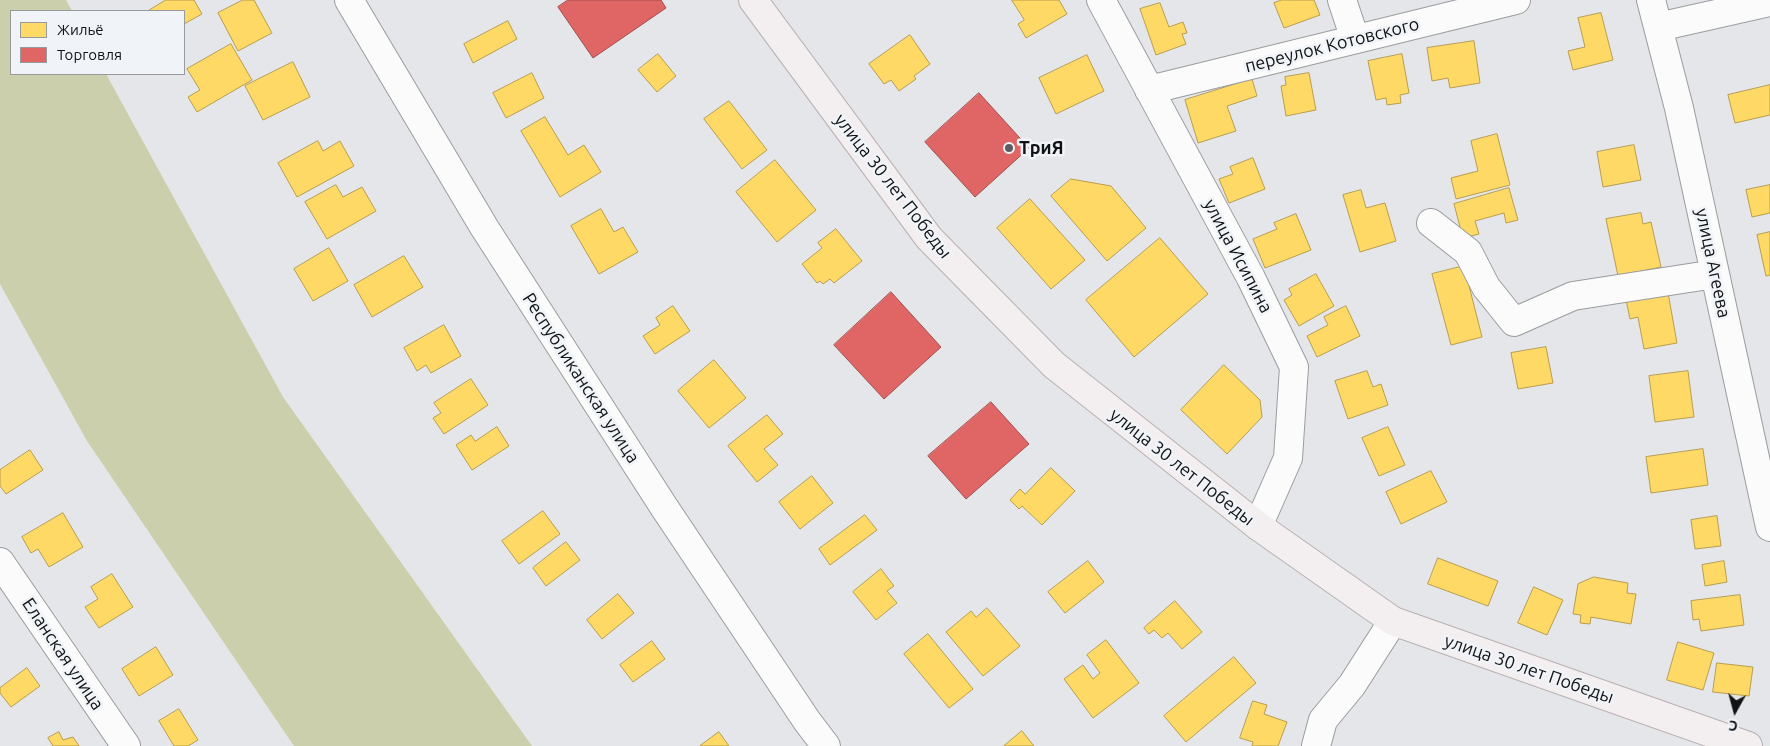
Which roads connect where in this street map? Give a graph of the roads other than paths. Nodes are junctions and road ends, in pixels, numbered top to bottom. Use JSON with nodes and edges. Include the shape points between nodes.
{"nodes":[{"id":1,"x":349,"y":0,"type":"edge"},
{"id":2,"x":754,"y":0,"type":"edge"},
{"id":3,"x":1101,"y":0,"type":"edge"},
{"id":4,"x":1342,"y":0,"type":"edge"},
{"id":5,"x":1516,"y":0,"type":"edge"},
{"id":6,"x":1651,"y":0,"type":"edge"},
{"id":7,"x":1770,"y":2,"type":"edge"},
{"id":8,"x":1658,"y":27,"type":"junction"},
{"id":9,"x":1355,"y":39,"type":"junction"},
{"id":10,"x":1149,"y":90,"type":"junction"},
{"id":11,"x":1431,"y":222,"type":"dead end"},
{"id":12,"x":1715,"y":274,"type":"junction"},
{"id":13,"x":1761,"y":444,"type":"edge"},
{"id":14,"x":1258,"y":526,"type":"junction"},
{"id":15,"x":1770,"y":527,"type":"edge"},
{"id":16,"x":0,"y":562,"type":"edge"},
{"id":17,"x":1393,"y":621,"type":"junction"},
{"id":18,"x":126,"y":746,"type":"edge"},
{"id":19,"x":826,"y":746,"type":"edge"},
{"id":20,"x":1316,"y":746,"type":"edge"},
{"id":21,"x":1748,"y":746,"type":"edge"}],
"edges":[{"from":1,"to":19,"type":"street","name":"Республиканская улица","via":[[484,227],[648,483]]},
{"from":2,"to":14,"type":"main road","name":"улица 30 лет Победы","via":[[929,238],[1054,365]]},
{"from":3,"to":10,"type":"street","name":"улица Исипина"},
{"from":4,"to":9,"type":"street"},
{"from":5,"to":9,"type":"street","name":"переулок Котовского"},
{"from":6,"to":8,"type":"street","name":"улица Агеева"},
{"from":7,"to":8,"type":"street"},
{"from":8,"to":12,"type":"street","name":"улица Агеева"},
{"from":9,"to":10,"type":"street","name":"переулок Котовского"},
{"from":10,"to":14,"type":"street","name":"улица Исипина","via":[[1251,278],[1294,367],[1288,458]]},
{"from":11,"to":12,"type":"street","via":[[1468,252],[1486,287],[1514,322],[1573,296]]},
{"from":12,"to":13,"type":"street","name":"улица Агеева"},
{"from":13,"to":15,"type":"street","name":"улица Агеева"},
{"from":14,"to":17,"type":"main road","name":"улица 30 лет Победы"},
{"from":16,"to":18,"type":"street","name":"Еланская улица"},
{"from":17,"to":20,"type":"street","via":[[1352,685],[1322,720]]},
{"from":17,"to":21,"type":"main road","name":"улица 30 лет Победы"}]}
